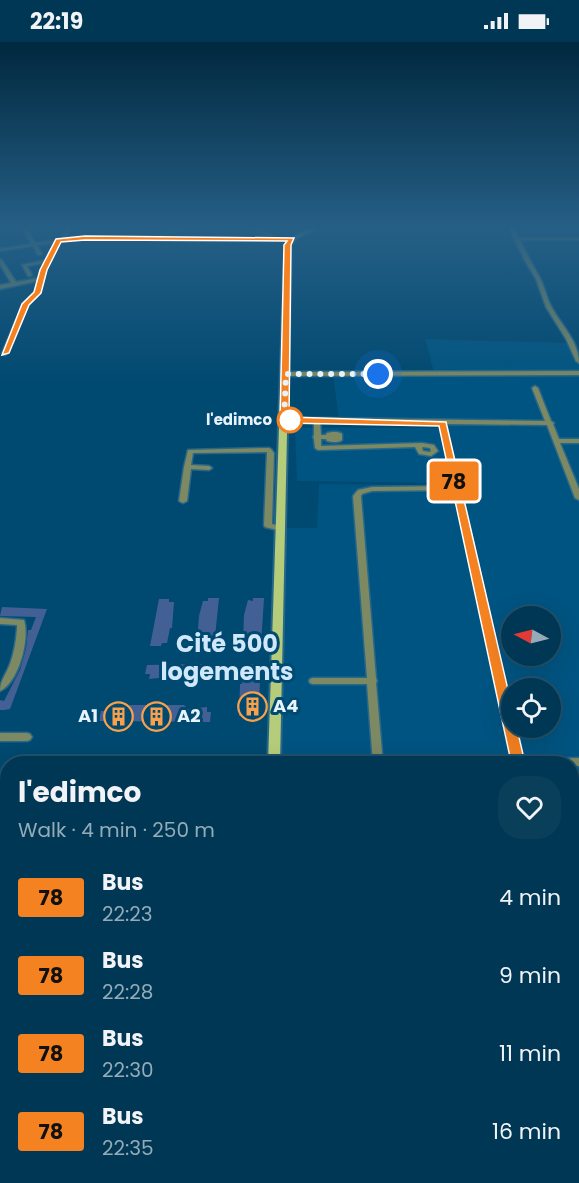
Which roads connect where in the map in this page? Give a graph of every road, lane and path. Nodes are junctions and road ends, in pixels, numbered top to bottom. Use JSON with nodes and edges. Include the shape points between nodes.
{"nodes":[{"id":1,"x":11,"y":279,"type":"edge"},
{"id":2,"x":39,"y":279,"type":"edge"},
{"id":3,"x":40,"y":279,"type":"edge"},
{"id":4,"x":287,"y":279,"type":"edge"},
{"id":5,"x":538,"y":279,"type":"edge"},
{"id":6,"x":14,"y":284,"type":"junction"},
{"id":7,"x":0,"y":286,"type":"edge"},
{"id":8,"x":5,"y":353,"type":"dead end"},
{"id":9,"x":579,"y":361,"type":"edge"},
{"id":10,"x":579,"y":373,"type":"edge"},
{"id":11,"x":286,"y":374,"type":"junction"},
{"id":12,"x":535,"y":388,"type":"dead end"},
{"id":13,"x":284,"y":420,"type":"junction"},
{"id":14,"x":316,"y":420,"type":"junction"},
{"id":15,"x":442,"y":423,"type":"junction"},
{"id":16,"x":551,"y":423,"type":"junction"},
{"id":17,"x":316,"y":437,"type":"junction"},
{"id":18,"x":339,"y":437,"type":"dead end"},
{"id":19,"x":558,"y":441,"type":"junction"},
{"id":20,"x":579,"y":441,"type":"edge"},
{"id":21,"x":422,"y":445,"type":"dead end"},
{"id":22,"x":187,"y":467,"type":"junction"},
{"id":23,"x":209,"y":468,"type":"dead end"},
{"id":24,"x":455,"y":488,"type":"junction"},
{"id":25,"x":579,"y":498,"type":"edge"},
{"id":26,"x":183,"y":501,"type":"dead end"},
{"id":27,"x":281,"y":529,"type":"junction"},
{"id":28,"x":0,"y":621,"type":"edge"},
{"id":29,"x":313,"y":681,"type":"dead end"},
{"id":30,"x":373,"y":681,"type":"junction"},
{"id":31,"x":0,"y":688,"type":"edge"},
{"id":32,"x":0,"y":737,"type":"edge"},
{"id":33,"x":27,"y":737,"type":"dead end"},
{"id":34,"x":274,"y":756,"type":"edge"},
{"id":35,"x":378,"y":756,"type":"edge"},
{"id":36,"x":516,"y":756,"type":"edge"}],
"edges":[{"from":1,"to":6,"type":"street"},
{"from":2,"to":6,"type":"street"},
{"from":3,"to":8,"type":"street","via":[[37,293],[26,304]]},
{"from":4,"to":11,"type":"main road"},
{"from":5,"to":9,"type":"street"},
{"from":6,"to":7,"type":"street"},
{"from":10,"to":11,"type":"street"},
{"from":11,"to":13,"type":"main road"},
{"from":12,"to":16,"type":"street"},
{"from":13,"to":14,"type":"street"},
{"from":13,"to":27,"type":"main road"},
{"from":14,"to":15,"type":"street"},
{"from":14,"to":17,"type":"street"},
{"from":15,"to":16,"type":"street"},
{"from":15,"to":24,"type":"street"},
{"from":16,"to":19,"type":"street"},
{"from":17,"to":18,"type":"street"},
{"from":17,"to":21,"type":"street","via":[[318,448]]},
{"from":19,"to":20,"type":"street"},
{"from":19,"to":25,"type":"street"},
{"from":22,"to":23,"type":"street"},
{"from":22,"to":26,"type":"street"},
{"from":22,"to":27,"type":"street","via":[[192,450],[270,450],[268,525]]},
{"from":24,"to":30,"type":"street","via":[[372,489],[357,496]]},
{"from":24,"to":36,"type":"street"},
{"from":27,"to":34,"type":"main road"},
{"from":28,"to":31,"type":"street","via":[[21,622],[22,632],[18,653]]},
{"from":29,"to":30,"type":"street"},
{"from":30,"to":35,"type":"street"},
{"from":32,"to":33,"type":"street"}]}
